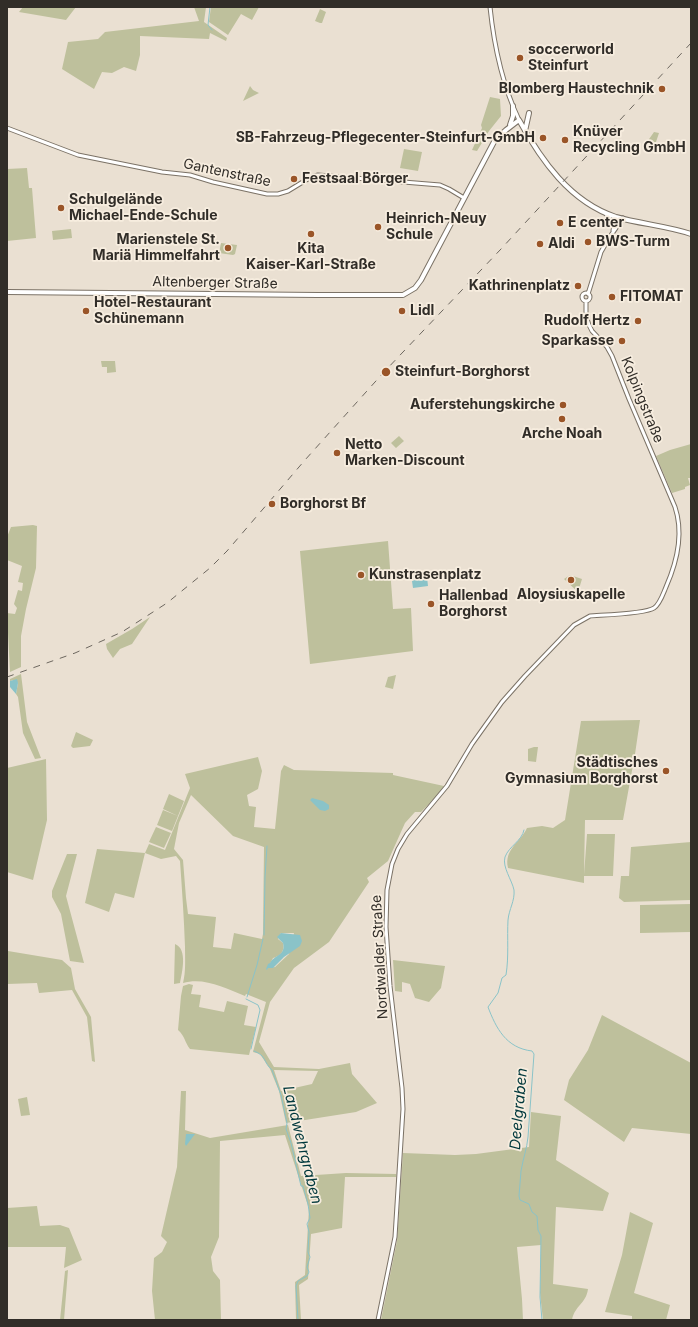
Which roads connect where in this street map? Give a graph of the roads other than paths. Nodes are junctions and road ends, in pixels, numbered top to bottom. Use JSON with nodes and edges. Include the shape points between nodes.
{"nodes":[{"id":1,"x":490,"y":7,"type":"edge"},
{"id":2,"x":513,"y":106,"type":"junction"},
{"id":3,"x":529,"y":113,"type":"dead end"},
{"id":4,"x":519,"y":120,"type":"junction"},
{"id":5,"x":510,"y":126,"type":"junction"},
{"id":6,"x":7,"y":128,"type":"edge"},
{"id":7,"x":525,"y":131,"type":"junction"},
{"id":8,"x":464,"y":198,"type":"junction"},
{"id":9,"x":604,"y":212,"type":"junction"},
{"id":10,"x":623,"y":218,"type":"junction"},
{"id":11,"x":612,"y":233,"type":"junction"},
{"id":12,"x":691,"y":234,"type":"edge"},
{"id":13,"x":7,"y":292,"type":"edge"},
{"id":14,"x":588,"y":294,"type":"junction"},
{"id":15,"x":586,"y":302,"type":"junction"},
{"id":16,"x":676,"y":510,"type":"joint"},
{"id":17,"x":378,"y":1320,"type":"edge"}],
"edges":[{"from":1,"to":2,"type":"street","via":[[500,66]]},
{"from":2,"to":4,"type":"street"},
{"from":2,"to":5,"type":"main road"},
{"from":3,"to":7,"type":"main road"},
{"from":4,"to":5,"type":"main road"},
{"from":4,"to":7,"type":"main road"},
{"from":5,"to":8,"type":"main road","via":[[496,140]]},
{"from":6,"to":8,"type":"street","name":"Gantenstraße","via":[[78,155],[190,175],[267,194],[278,194],[318,175],[440,185]]},
{"from":7,"to":9,"type":"main road","via":[[540,156],[561,181]]},
{"from":8,"to":13,"type":"main road","name":"Altenberger Straße","via":[[418,284],[403,295]]},
{"from":9,"to":10,"type":"main road"},
{"from":9,"to":11,"type":"street","via":[[614,223]]},
{"from":10,"to":11,"type":"street"},
{"from":10,"to":12,"type":"main road"},
{"from":11,"to":14,"type":"street","via":[[599,257]]},
{"from":14,"to":15,"type":"street","via":[[590,298]]},
{"from":14,"to":15,"type":"street","via":[[583,294],[582,297]]},
{"from":15,"to":16,"type":"street","name":"Kolpingstraße","via":[[588,325],[612,356]]},
{"from":16,"to":17,"type":"street","name":"Nordwalder Straße","via":[[678,554],[659,603],[644,611],[590,616],[574,625],[502,702],[472,744],[447,786],[409,831],[392,864],[386,894],[386,927],[403,1103],[395,1237]]}]}
